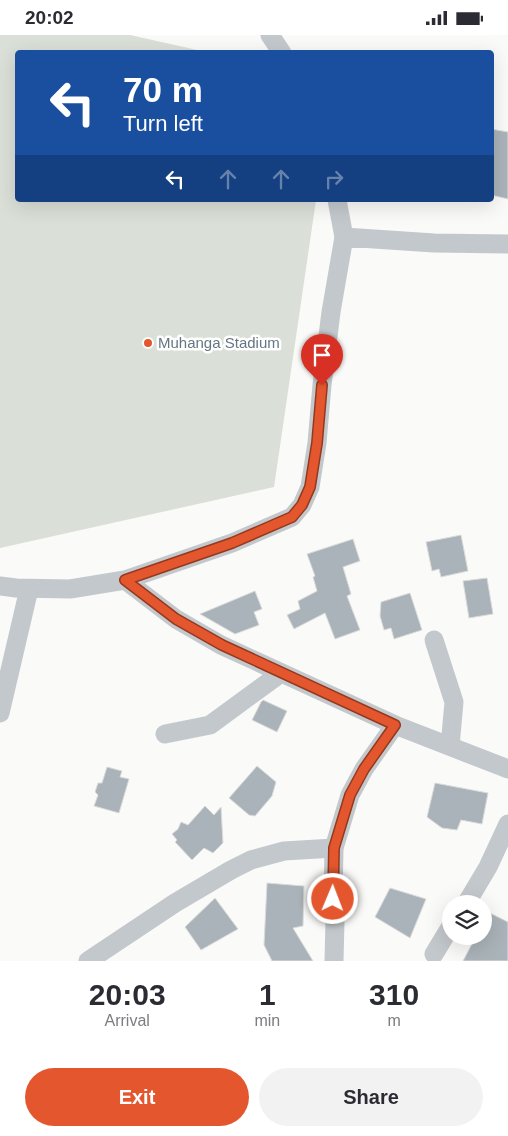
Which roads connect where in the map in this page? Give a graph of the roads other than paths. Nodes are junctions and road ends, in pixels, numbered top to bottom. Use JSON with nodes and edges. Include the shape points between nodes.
{"nodes":[{"id":1,"x":270,"y":35,"type":"edge"},
{"id":2,"x":280,"y":50,"type":"edge"},
{"id":3,"x":337,"y":202,"type":"edge"},
{"id":4,"x":344,"y":237,"type":"junction"},
{"id":5,"x":508,"y":244,"type":"edge"},
{"id":6,"x":125,"y":580,"type":"junction"},
{"id":7,"x":0,"y":586,"type":"edge"},
{"id":8,"x":29,"y":589,"type":"junction"},
{"id":9,"x":434,"y":640,"type":"dead end"},
{"id":10,"x":281,"y":673,"type":"junction"},
{"id":11,"x":0,"y":713,"type":"edge"},
{"id":12,"x":395,"y":725,"type":"junction"},
{"id":13,"x":164,"y":734,"type":"dead end"},
{"id":14,"x":450,"y":746,"type":"junction"},
{"id":15,"x":508,"y":769,"type":"edge"},
{"id":16,"x":508,"y":825,"type":"edge"},
{"id":17,"x":334,"y":848,"type":"junction"},
{"id":18,"x":471,"y":895,"type":"edge"},
{"id":19,"x":442,"y":941,"type":"edge"},
{"id":20,"x":434,"y":954,"type":"dead end"},
{"id":21,"x":88,"y":961,"type":"edge"},
{"id":22,"x":334,"y":961,"type":"edge"}],
"edges":[{"from":1,"to":2,"type":"street"},
{"from":3,"to":4,"type":"street"},
{"from":4,"to":5,"type":"street"},
{"from":4,"to":6,"type":"street","via":[[331,312],[317,443],[310,487],[302,505],[292,517],[232,543]]},
{"from":6,"to":8,"type":"street","via":[[70,589]]},
{"from":6,"to":10,"type":"street","via":[[176,619]]},
{"from":7,"to":8,"type":"street"},
{"from":8,"to":11,"type":"street"},
{"from":9,"to":14,"type":"street","via":[[454,703]]},
{"from":10,"to":12,"type":"street"},
{"from":10,"to":13,"type":"street","via":[[210,725]]},
{"from":12,"to":14,"type":"street"},
{"from":12,"to":17,"type":"street","via":[[350,795]]},
{"from":14,"to":15,"type":"street"},
{"from":16,"to":18,"type":"street"},
{"from":17,"to":21,"type":"street","via":[[284,851],[237,867],[175,903]]},
{"from":17,"to":22,"type":"street"},
{"from":19,"to":20,"type":"street"}]}
